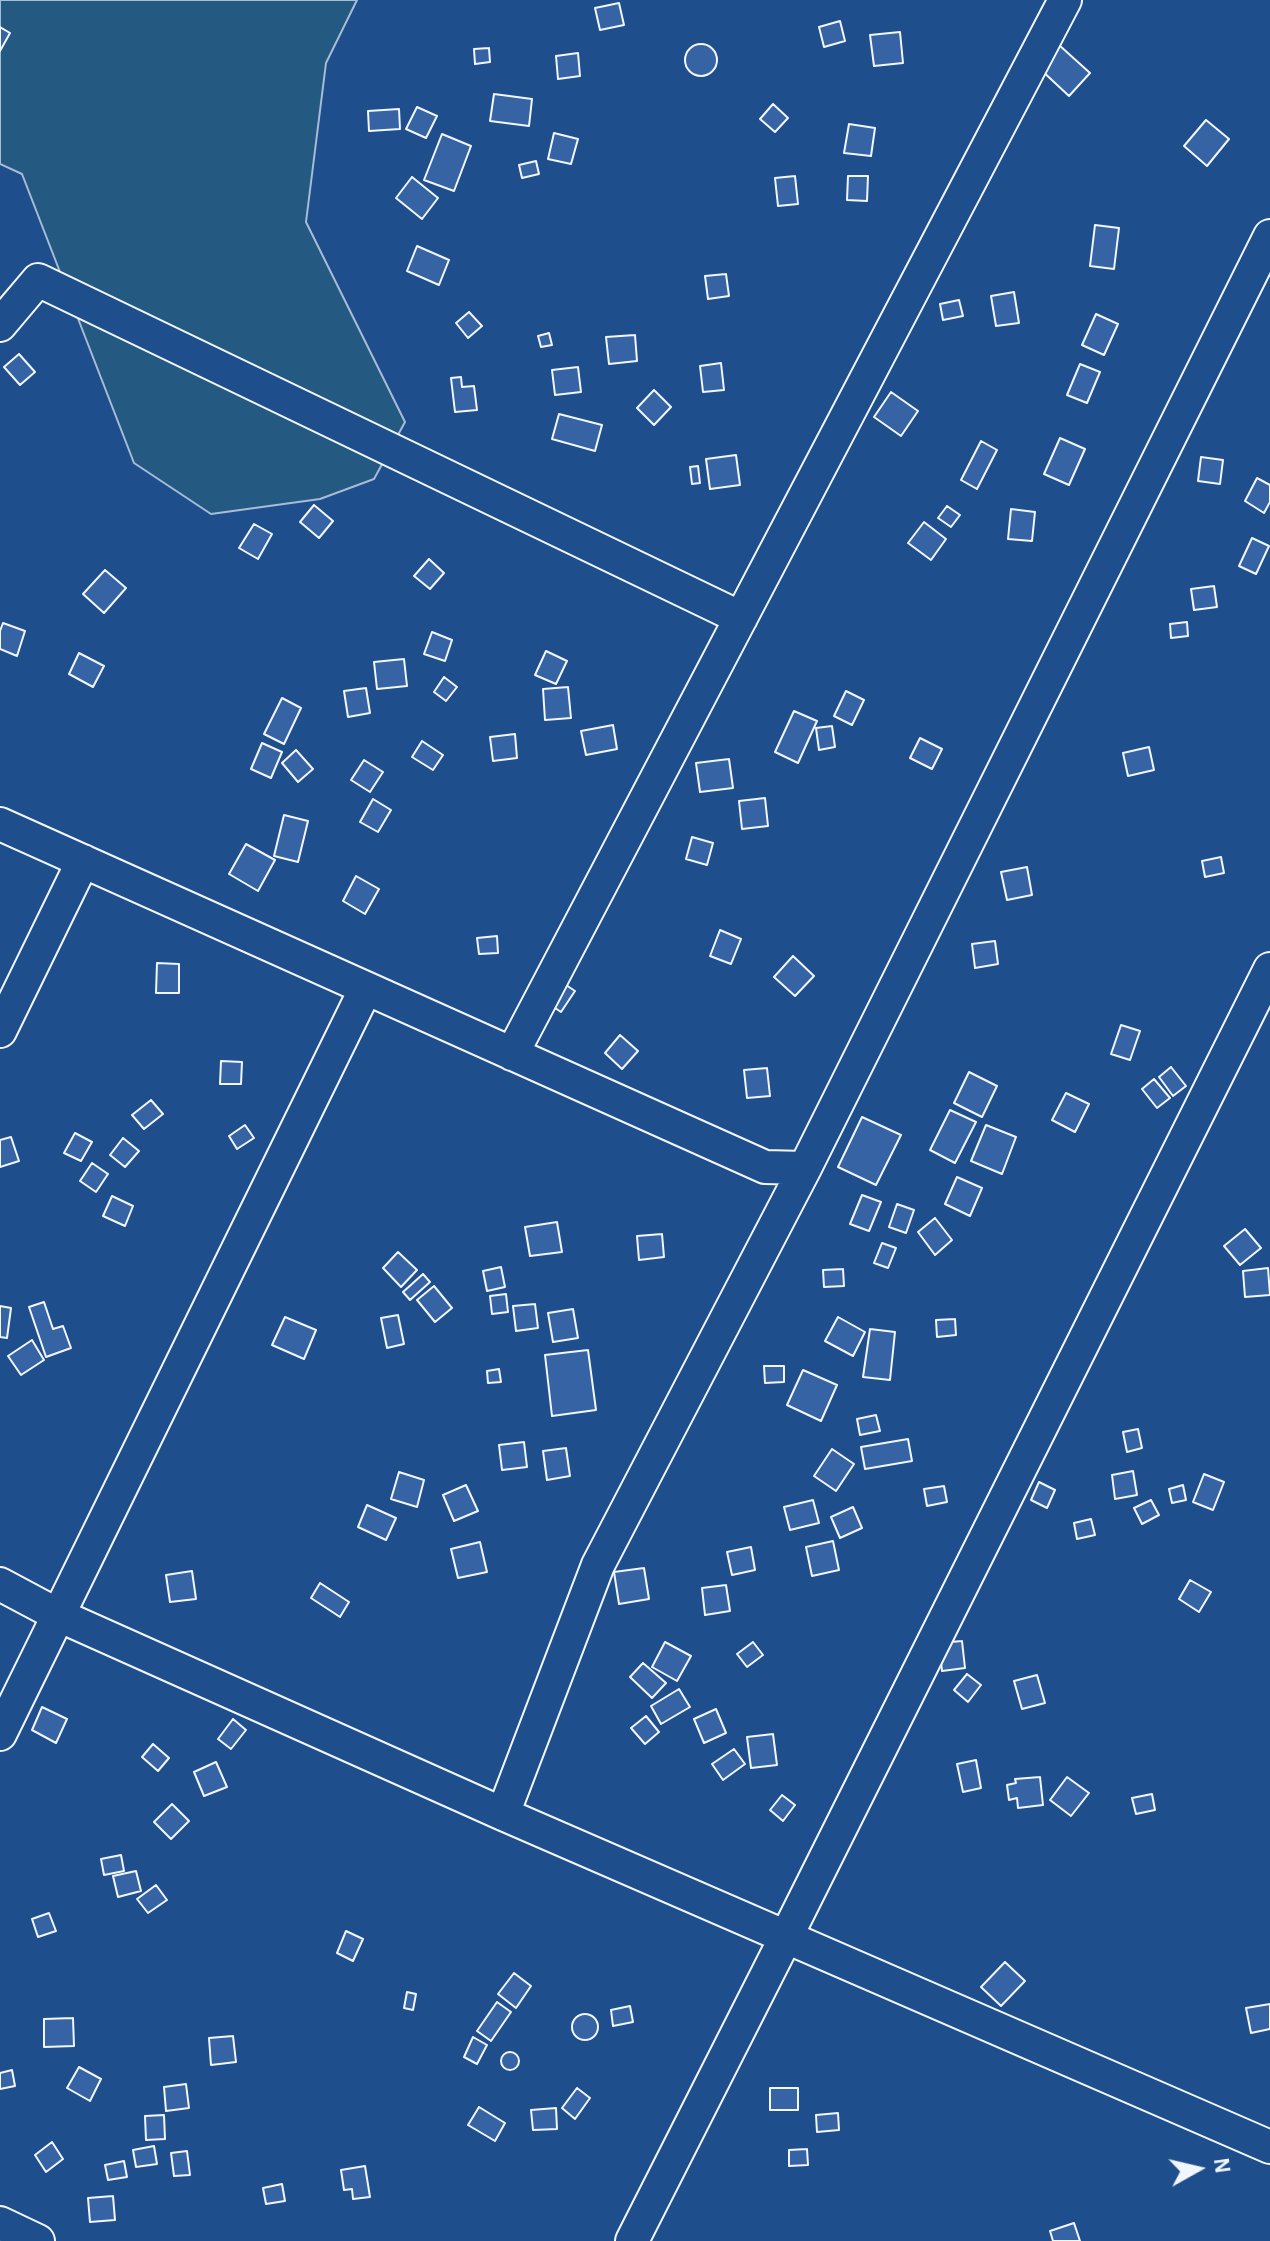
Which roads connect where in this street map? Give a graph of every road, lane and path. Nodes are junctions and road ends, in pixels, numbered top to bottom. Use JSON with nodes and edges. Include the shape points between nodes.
{"nodes":[{"id":1,"x":1065,"y":0,"type":"edge"},
{"id":2,"x":1270,"y":236,"type":"edge"},
{"id":3,"x":0,"y":325,"type":"edge"},
{"id":4,"x":741,"y":618,"type":"junction"},
{"id":5,"x":0,"y":824,"type":"edge"},
{"id":6,"x":83,"y":861,"type":"junction"},
{"id":7,"x":1270,"y":969,"type":"edge"},
{"id":8,"x":366,"y":988,"type":"junction"},
{"id":9,"x":1270,"y":1008,"type":"edge"},
{"id":10,"x":1243,"y":1025,"type":"junction"},
{"id":11,"x":0,"y":1031,"type":"edge"},
{"id":12,"x":512,"y":1054,"type":"junction"},
{"id":13,"x":805,"y":1168,"type":"junction"},
{"id":14,"x":0,"y":1584,"type":"edge"},
{"id":15,"x":58,"y":1615,"type":"junction"},
{"id":16,"x":0,"y":1734,"type":"edge"},
{"id":17,"x":503,"y":1814,"type":"junction"},
{"id":18,"x":786,"y":1937,"type":"junction"},
{"id":19,"x":1270,"y":2147,"type":"edge"},
{"id":20,"x":0,"y":2223,"type":"edge"},
{"id":21,"x":38,"y":2241,"type":"edge"},
{"id":22,"x":632,"y":2241,"type":"edge"}],
"edges":[{"from":1,"to":4,"type":"street"},
{"from":2,"to":13,"type":"street"},
{"from":3,"to":4,"type":"street","via":[[38,280]]},
{"from":4,"to":12,"type":"street"},
{"from":5,"to":6,"type":"street"},
{"from":6,"to":8,"type":"street"},
{"from":6,"to":11,"type":"street"},
{"from":7,"to":10,"type":"street"},
{"from":8,"to":12,"type":"street"},
{"from":8,"to":15,"type":"street"},
{"from":9,"to":10,"type":"street"},
{"from":10,"to":18,"type":"street"},
{"from":12,"to":13,"type":"street","via":[[765,1167]]},
{"from":13,"to":17,"type":"street","via":[[598,1565]]},
{"from":14,"to":15,"type":"street"},
{"from":15,"to":16,"type":"street"},
{"from":15,"to":17,"type":"street"},
{"from":17,"to":18,"type":"street"},
{"from":18,"to":19,"type":"street"},
{"from":18,"to":22,"type":"street"},
{"from":20,"to":21,"type":"street"}]}
